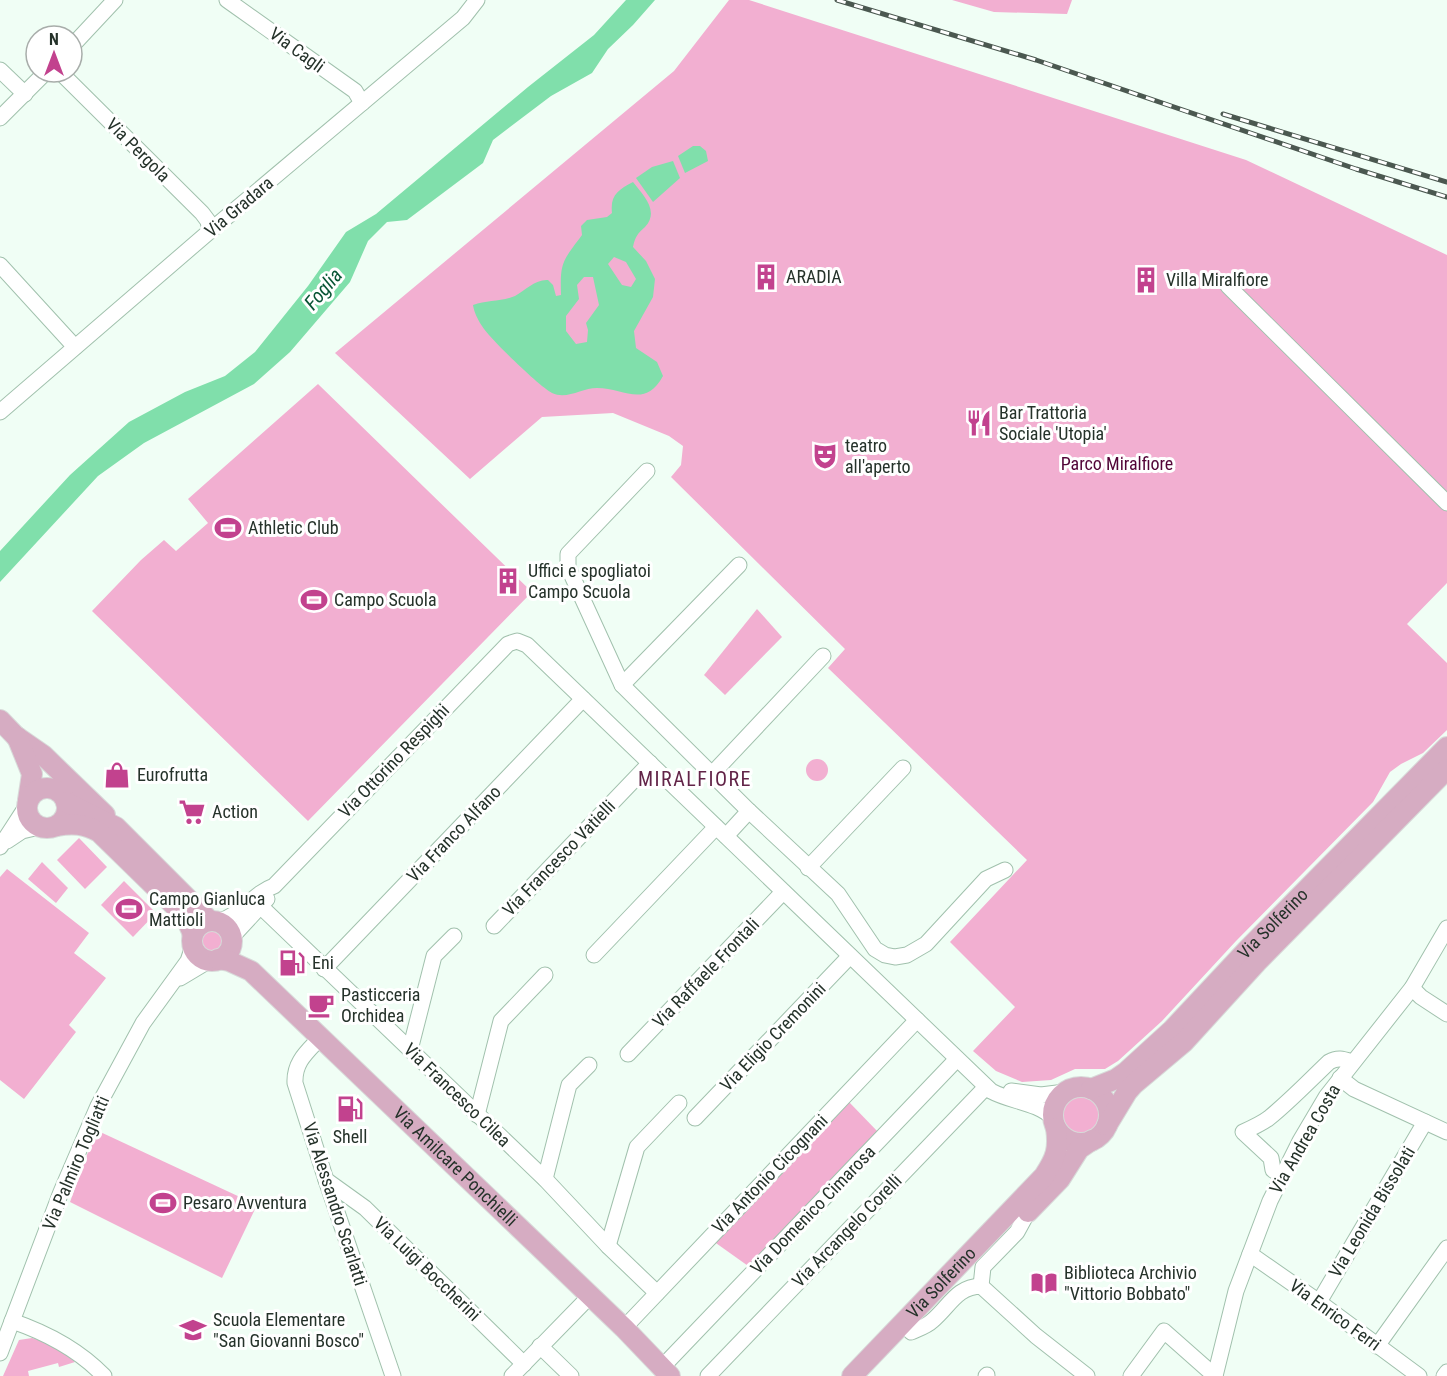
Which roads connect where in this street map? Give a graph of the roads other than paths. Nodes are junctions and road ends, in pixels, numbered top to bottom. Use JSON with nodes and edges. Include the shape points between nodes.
{"nodes":[{"id":1,"x":115,"y":0,"type":"edge"},
{"id":2,"x":227,"y":0,"type":"edge"},
{"id":3,"x":477,"y":0,"type":"edge"},
{"id":4,"x":84,"y":33,"type":"edge"},
{"id":5,"x":0,"y":70,"type":"edge"},
{"id":6,"x":35,"y":84,"type":"edge"},
{"id":7,"x":72,"y":84,"type":"edge"},
{"id":8,"x":25,"y":94,"type":"junction"},
{"id":9,"x":362,"y":103,"type":"junction"},
{"id":10,"x":0,"y":118,"type":"edge"},
{"id":11,"x":210,"y":231,"type":"junction"},
{"id":12,"x":0,"y":265,"type":"edge"},
{"id":13,"x":1228,"y":286,"type":"dead end"},
{"id":14,"x":75,"y":347,"type":"junction"},
{"id":15,"x":0,"y":412,"type":"edge"},
{"id":16,"x":647,"y":471,"type":"dead end"},
{"id":17,"x":1447,"y":504,"type":"edge"},
{"id":18,"x":739,"y":565,"type":"dead end"},
{"id":19,"x":823,"y":656,"type":"dead end"},
{"id":20,"x":622,"y":685,"type":"junction"},
{"id":21,"x":583,"y":699,"type":"junction"},
{"id":22,"x":0,"y":720,"type":"edge"},
{"id":23,"x":17,"y":737,"type":"junction"},
{"id":24,"x":1447,"y":747,"type":"edge"},
{"id":25,"x":650,"y":763,"type":"junction"},
{"id":26,"x":903,"y":768,"type":"dead end"},
{"id":27,"x":1447,"y":769,"type":"edge"},
{"id":28,"x":712,"y":774,"type":"junction"},
{"id":29,"x":60,"y":795,"type":"junction"},
{"id":30,"x":27,"y":804,"type":"junction"},
{"id":31,"x":749,"y":811,"type":"junction"},
{"id":32,"x":48,"y":827,"type":"junction"},
{"id":33,"x":116,"y":827,"type":"junction"},
{"id":34,"x":721,"y":832,"type":"junction"},
{"id":35,"x":1,"y":846,"type":"edge"},
{"id":36,"x":808,"y":868,"type":"junction"},
{"id":37,"x":1005,"y":870,"type":"dead end"},
{"id":38,"x":783,"y":892,"type":"junction"},
{"id":39,"x":257,"y":903,"type":"junction"},
{"id":40,"x":214,"y":922,"type":"junction"},
{"id":41,"x":494,"y":926,"type":"dead end"},
{"id":42,"x":1447,"y":928,"type":"edge"},
{"id":43,"x":454,"y":936,"type":"dead end"},
{"id":44,"x":193,"y":940,"type":"junction"},
{"id":45,"x":231,"y":940,"type":"junction"},
{"id":46,"x":594,"y":955,"type":"dead end"},
{"id":47,"x":850,"y":956,"type":"junction"},
{"id":48,"x":214,"y":960,"type":"junction"},
{"id":49,"x":324,"y":969,"type":"junction"},
{"id":50,"x":545,"y":975,"type":"dead end"},
{"id":51,"x":172,"y":984,"type":"junction"},
{"id":52,"x":1412,"y":988,"type":"junction"},
{"id":53,"x":287,"y":1005,"type":"junction"},
{"id":54,"x":1447,"y":1014,"type":"edge"},
{"id":55,"x":917,"y":1020,"type":"junction"},
{"id":56,"x":320,"y":1038,"type":"junction"},
{"id":57,"x":410,"y":1050,"type":"junction"},
{"id":58,"x":628,"y":1054,"type":"dead end"},
{"id":59,"x":957,"y":1059,"type":"junction"},
{"id":60,"x":1352,"y":1062,"type":"junction"},
{"id":61,"x":589,"y":1065,"type":"dead end"},
{"id":62,"x":1340,"y":1078,"type":"junction"},
{"id":63,"x":984,"y":1084,"type":"junction"},
{"id":64,"x":1306,"y":1084,"type":"junction"},
{"id":65,"x":1091,"y":1089,"type":"junction"},
{"id":66,"x":1065,"y":1092,"type":"junction"},
{"id":67,"x":1326,"y":1097,"type":"junction"},
{"id":68,"x":679,"y":1103,"type":"dead end"},
{"id":69,"x":477,"y":1115,"type":"junction"},
{"id":70,"x":695,"y":1118,"type":"dead end"},
{"id":71,"x":1425,"y":1122,"type":"junction"},
{"id":72,"x":1055,"y":1123,"type":"junction"},
{"id":73,"x":1107,"y":1125,"type":"junction"},
{"id":74,"x":1447,"y":1132,"type":"edge"},
{"id":75,"x":1092,"y":1140,"type":"junction"},
{"id":76,"x":1283,"y":1176,"type":"junction"},
{"id":77,"x":545,"y":1179,"type":"junction"},
{"id":78,"x":326,"y":1180,"type":"junction"},
{"id":79,"x":1029,"y":1210,"type":"junction"},
{"id":80,"x":608,"y":1246,"type":"junction"},
{"id":81,"x":1447,"y":1248,"type":"edge"},
{"id":82,"x":1250,"y":1254,"type":"junction"},
{"id":83,"x":985,"y":1290,"type":"junction"},
{"id":84,"x":657,"y":1293,"type":"junction"},
{"id":85,"x":590,"y":1296,"type":"junction"},
{"id":86,"x":1319,"y":1302,"type":"junction"},
{"id":87,"x":12,"y":1321,"type":"junction"},
{"id":88,"x":624,"y":1328,"type":"junction"},
{"id":89,"x":911,"y":1332,"type":"junction"},
{"id":90,"x":540,"y":1347,"type":"junction"},
{"id":91,"x":1377,"y":1347,"type":"junction"},
{"id":92,"x":0,"y":1353,"type":"edge"},
{"id":93,"x":524,"y":1364,"type":"junction"},
{"id":94,"x":669,"y":1368,"type":"edge"},
{"id":95,"x":1447,"y":1372,"type":"edge"},
{"id":96,"x":1410,"y":1373,"type":"edge"},
{"id":97,"x":104,"y":1376,"type":"edge"},
{"id":98,"x":393,"y":1376,"type":"edge"},
{"id":99,"x":512,"y":1376,"type":"edge"},
{"id":100,"x":571,"y":1376,"type":"edge"},
{"id":101,"x":686,"y":1376,"type":"edge"},
{"id":102,"x":708,"y":1376,"type":"edge"},
{"id":103,"x":852,"y":1376,"type":"edge"},
{"id":104,"x":869,"y":1376,"type":"edge"},
{"id":105,"x":1087,"y":1376,"type":"edge"},
{"id":106,"x":1131,"y":1376,"type":"edge"},
{"id":107,"x":1215,"y":1376,"type":"edge"},
{"id":108,"x":1444,"y":1376,"type":"edge"}],
"edges":[{"from":1,"to":4,"type":"street"},
{"from":2,"to":9,"type":"street","name":"Via Cagli","via":[[355,92]]},
{"from":3,"to":9,"type":"street","name":"Via Gradara","via":[[463,18]]},
{"from":5,"to":8,"type":"street"},
{"from":6,"to":8,"type":"street"},
{"from":7,"to":11,"type":"street","name":"Via Pergola","via":[[202,213]]},
{"from":8,"to":10,"type":"street"},
{"from":9,"to":11,"type":"street","name":"Via Gradara"},
{"from":11,"to":14,"type":"street","name":"Via Gradara"},
{"from":12,"to":14,"type":"street"},
{"from":13,"to":17,"type":"street"},
{"from":14,"to":15,"type":"street","name":"Via Gradara"},
{"from":16,"to":20,"type":"street","via":[[568,554],[568,567]]},
{"from":18,"to":20,"type":"street"},
{"from":19,"to":28,"type":"street"},
{"from":20,"to":28,"type":"street"},
{"from":21,"to":25,"type":"street"},
{"from":21,"to":39,"type":"street","name":"Via Ottorino Respighi","via":[[527,645],[517,641],[508,644],[274,886],[265,889]]},
{"from":21,"to":49,"type":"street","name":"Via Franco Alfano"},
{"from":22,"to":23,"type":"main road"},
{"from":23,"to":29,"type":"main road"},
{"from":23,"to":30,"type":"main road","via":[[32,774]]},
{"from":23,"to":33,"type":"main road","via":[[44,754]]},
{"from":24,"to":65,"type":"main road","name":"Via Solferino","via":[[1172,1030],[1126,1072]]},
{"from":25,"to":34,"type":"street"},
{"from":25,"to":41,"type":"street","name":"Via Francesco Vatielli"},
{"from":26,"to":36,"type":"street"},
{"from":27,"to":73,"type":"main road","name":"Via Solferino","via":[[1184,1042],[1134,1084]]},
{"from":28,"to":31,"type":"street"},
{"from":29,"to":30,"type":"main road","via":[[48,788],[36,791]]},
{"from":29,"to":32,"type":"main road","via":[[66,816]]},
{"from":29,"to":33,"type":"main road","name":"Via Amilcare Ponchielli"},
{"from":30,"to":32,"type":"main road","via":[[30,819]]},
{"from":30,"to":35,"type":"street"},
{"from":31,"to":34,"type":"street"},
{"from":31,"to":36,"type":"street"},
{"from":32,"to":35,"type":"street","via":[[22,831]]},
{"from":32,"to":44,"type":"main road","name":"Via Amilcare Ponchielli","via":[[83,825],[99,832],[185,916]]},
{"from":33,"to":40,"type":"main road","name":"Via Amilcare Ponchielli"},
{"from":34,"to":38,"type":"street"},
{"from":34,"to":46,"type":"street"},
{"from":36,"to":37,"type":"street","via":[[838,894],[875,949],[896,957],[926,944],[986,879]]},
{"from":38,"to":47,"type":"street"},
{"from":38,"to":58,"type":"street","name":"Via Raffaele Frontali"},
{"from":39,"to":40,"type":"street","name":"Via Ottorino Respighi"},
{"from":39,"to":45,"type":"street","name":"Via Ottorino Respighi"},
{"from":39,"to":49,"type":"street","name":"Via Francesco Cilea"},
{"from":40,"to":44,"type":"main road","via":[[200,925]]},
{"from":40,"to":45,"type":"main road","name":"Via Amilcare Ponchielli","via":[[226,928]]},
{"from":42,"to":52,"type":"street","name":"Via Andrea Costa"},
{"from":43,"to":57,"type":"street","via":[[434,956]]},
{"from":44,"to":48,"type":"main road","name":"Via Amilcare Ponchielli","via":[[199,956]]},
{"from":44,"to":51,"type":"street","name":"Via Palmiro Togliatti","via":[[188,961]]},
{"from":45,"to":48,"type":"main road","via":[[227,953]]},
{"from":45,"to":53,"type":"main road","name":"Via Amilcare Ponchielli"},
{"from":47,"to":55,"type":"street"},
{"from":47,"to":70,"type":"street","name":"Via Eligio Cremonini"},
{"from":48,"to":51,"type":"street","name":"Via Palmiro Togliatti"},
{"from":48,"to":53,"type":"main road","name":"Via Amilcare Ponchielli","via":[[251,970]]},
{"from":49,"to":57,"type":"street","name":"Via Francesco Cilea"},
{"from":50,"to":69,"type":"street","via":[[501,1021]]},
{"from":51,"to":87,"type":"street","name":"Via Palmiro Togliatti","via":[[143,1023],[99,1106]]},
{"from":52,"to":54,"type":"street"},
{"from":52,"to":60,"type":"street","name":"Via Andrea Costa"},
{"from":53,"to":56,"type":"main road","name":"Via Amilcare Ponchielli"},
{"from":55,"to":59,"type":"street"},
{"from":55,"to":84,"type":"street","name":"Via Antonio Cicognani"},
{"from":56,"to":78,"type":"street","name":"Via Alessandro Scarlatti","via":[[298,1061],[295,1083]]},
{"from":56,"to":85,"type":"main road","name":"Via Amilcare Ponchielli"},
{"from":57,"to":69,"type":"street","name":"Via Francesco Cilea"},
{"from":59,"to":63,"type":"street"},
{"from":59,"to":94,"type":"street","name":"Via Domenico Cimarosa"},
{"from":60,"to":62,"type":"street","name":"Via Andrea Costa"},
{"from":60,"to":64,"type":"street","via":[[1335,1059]]},
{"from":61,"to":77,"type":"street","via":[[569,1086]]},
{"from":62,"to":67,"type":"street","name":"Via Andrea Costa"},
{"from":62,"to":71,"type":"street","via":[[1354,1089]]},
{"from":63,"to":66,"type":"street","via":[[1023,1094]]},
{"from":63,"to":72,"type":"street","via":[[999,1096],[1039,1108]]},
{"from":63,"to":102,"type":"street","name":"Via Arcangelo Corelli"},
{"from":64,"to":67,"type":"street","via":[[1322,1085]]},
{"from":64,"to":76,"type":"street","via":[[1269,1118],[1243,1132],[1271,1158],[1273,1170]]},
{"from":65,"to":66,"type":"main road","name":"Via Solferino","via":[[1077,1087]]},
{"from":65,"to":73,"type":"main road","via":[[1108,1108]]},
{"from":66,"to":72,"type":"main road","name":"Via Solferino","via":[[1055,1104]]},
{"from":67,"to":76,"type":"street","name":"Via Andrea Costa"},
{"from":68,"to":80,"type":"street","via":[[637,1147]]},
{"from":69,"to":77,"type":"street","name":"Via Francesco Cilea"},
{"from":71,"to":74,"type":"street"},
{"from":71,"to":86,"type":"street","name":"Via Leonida Bissolati"},
{"from":72,"to":75,"type":"main road","via":[[1061,1135],[1076,1142]]},
{"from":72,"to":103,"type":"main road","name":"Via Solferino","via":[[1057,1151],[1044,1176]]},
{"from":73,"to":75,"type":"main road","name":"Via Solferino"},
{"from":75,"to":79,"type":"main road","name":"Via Solferino","via":[[1079,1149],[1060,1179]]},
{"from":76,"to":82,"type":"street","name":"Via Andrea Costa"},
{"from":77,"to":80,"type":"street","name":"Via Francesco Cilea"},
{"from":78,"to":93,"type":"street","name":"Via Luigi Boccherini","via":[[365,1208]]},
{"from":78,"to":98,"type":"street","name":"Via Alessandro Scarlatti"},
{"from":79,"to":83,"type":"street","via":[[1017,1232],[983,1267]]},
{"from":79,"to":89,"type":"main road","name":"Via Solferino"},
{"from":80,"to":84,"type":"street","name":"Via Francesco Cilea"},
{"from":81,"to":91,"type":"street"},
{"from":82,"to":86,"type":"street","name":"Via Enrico Ferri"},
{"from":82,"to":107,"type":"street","name":"Via Andrea Costa","via":[[1236,1291]]},
{"from":83,"to":89,"type":"street","via":[[972,1286],[961,1290],[931,1322]]},
{"from":83,"to":105,"type":"street"},
{"from":84,"to":88,"type":"street","name":"Via Antonio Cicognani"},
{"from":85,"to":88,"type":"main road","name":"Via Amilcare Ponchielli"},
{"from":85,"to":90,"type":"street"},
{"from":86,"to":91,"type":"street","name":"Via Enrico Ferri"},
{"from":87,"to":92,"type":"street","name":"Via Palmiro Togliatti"},
{"from":87,"to":97,"type":"street","via":[[64,1343]]},
{"from":88,"to":94,"type":"main road","name":"Via Amilcare Ponchielli"},
{"from":89,"to":104,"type":"main road","name":"Via Solferino"},
{"from":90,"to":93,"type":"street"},
{"from":90,"to":100,"type":"street"},
{"from":91,"to":96,"type":"street","name":"Via Enrico Ferri"},
{"from":93,"to":99,"type":"street"},
{"from":94,"to":101,"type":"main road","name":"Via Amilcare Ponchielli"},
{"from":95,"to":108,"type":"street"},
{"from":106,"to":107,"type":"street","via":[[1164,1331]]}]}
